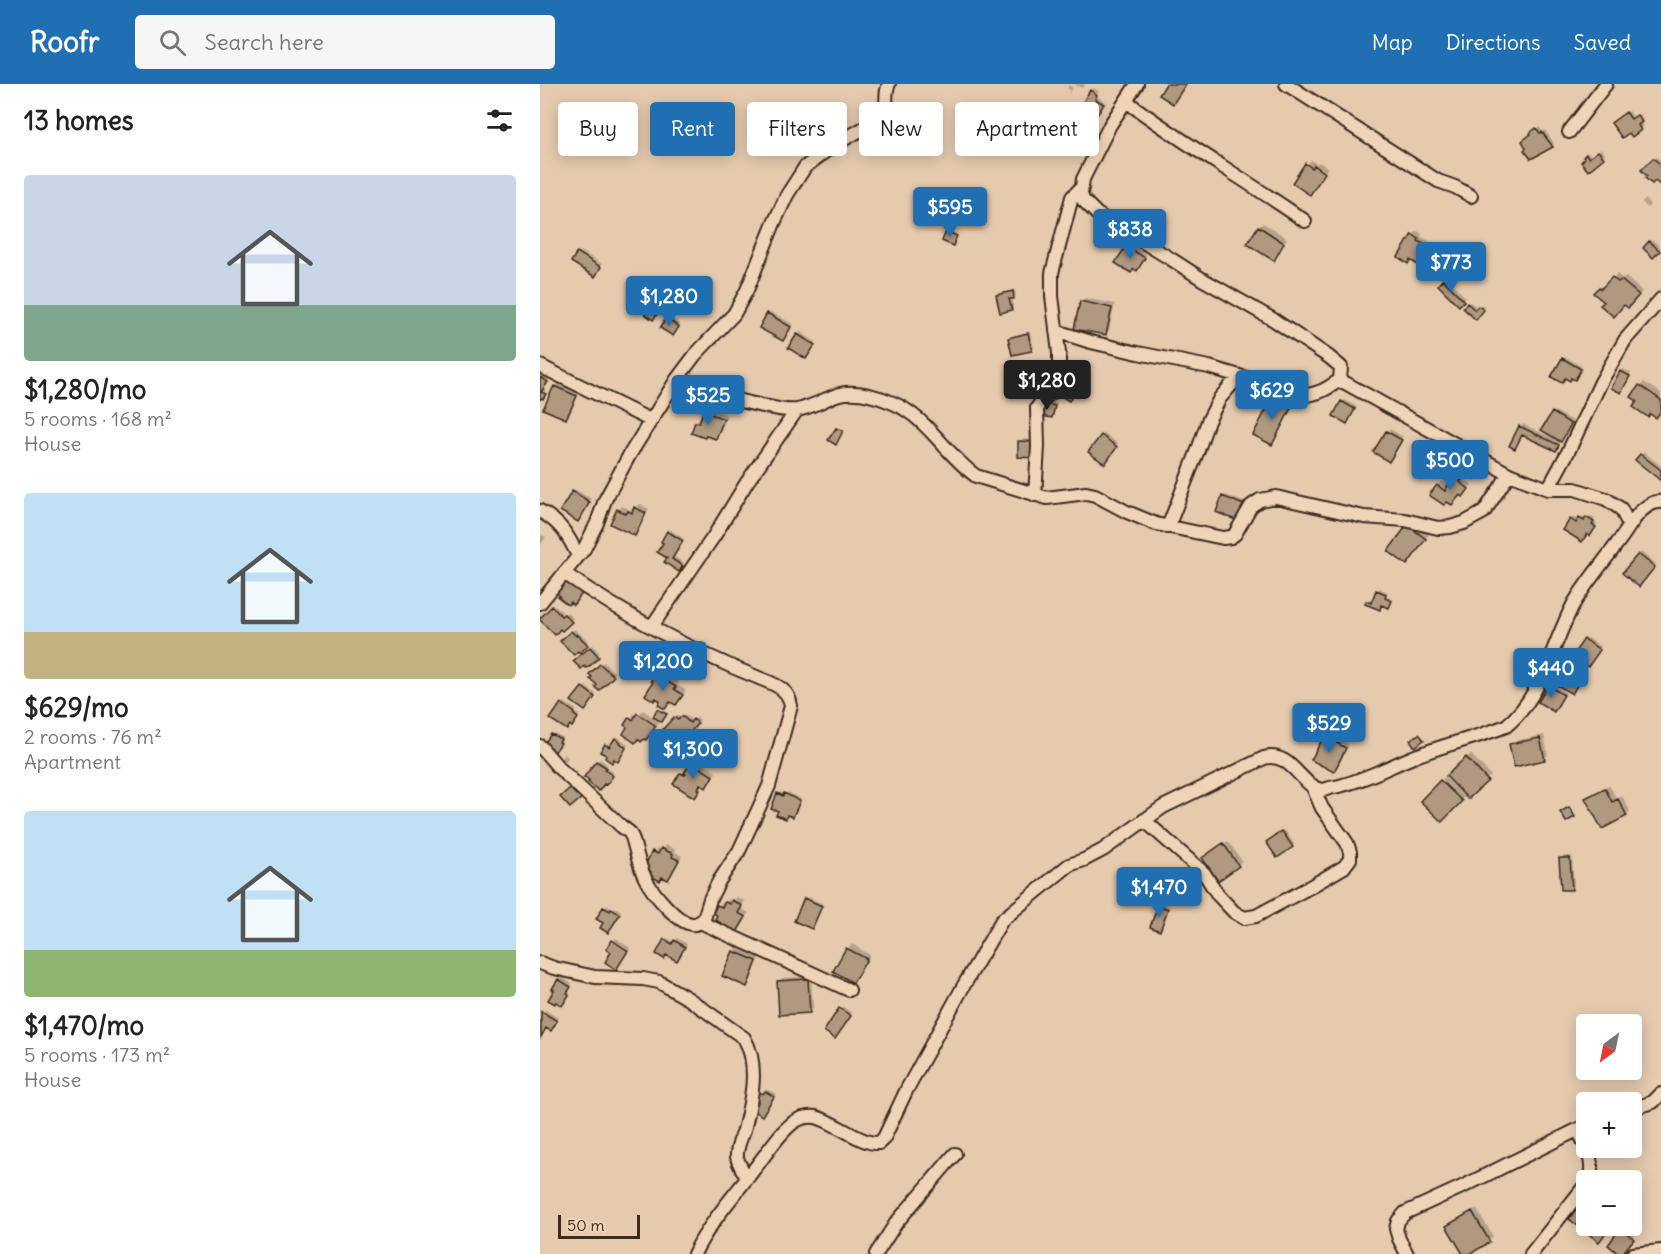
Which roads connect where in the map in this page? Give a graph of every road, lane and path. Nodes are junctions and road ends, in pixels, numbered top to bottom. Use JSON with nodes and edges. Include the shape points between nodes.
{"nodes":[{"id":1,"x":889,"y":84,"type":"edge"},
{"id":2,"x":1137,"y":84,"type":"edge"},
{"id":3,"x":1286,"y":84,"type":"edge"},
{"id":4,"x":1606,"y":84,"type":"edge"},
{"id":5,"x":1126,"y":101,"type":"junction"},
{"id":6,"x":1569,"y":132,"type":"dead end"},
{"id":7,"x":1082,"y":187,"type":"junction"},
{"id":8,"x":1472,"y":196,"type":"dead end"},
{"id":9,"x":1305,"y":221,"type":"dead end"},
{"id":10,"x":1661,"y":299,"type":"edge"},
{"id":11,"x":1056,"y":331,"type":"junction"},
{"id":12,"x":540,"y":366,"type":"edge"},
{"id":13,"x":1239,"y":376,"type":"junction"},
{"id":14,"x":677,"y":379,"type":"junction"},
{"id":15,"x":1340,"y":380,"type":"junction"},
{"id":16,"x":797,"y":410,"type":"junction"},
{"id":17,"x":650,"y":420,"type":"junction"},
{"id":18,"x":1509,"y":474,"type":"junction"},
{"id":19,"x":1548,"y":489,"type":"junction"},
{"id":20,"x":1035,"y":495,"type":"junction"},
{"id":21,"x":1661,"y":502,"type":"edge"},
{"id":22,"x":540,"y":511,"type":"edge"},
{"id":23,"x":1629,"y":525,"type":"junction"},
{"id":24,"x":1168,"y":527,"type":"junction"},
{"id":25,"x":578,"y":556,"type":"junction"},
{"id":26,"x":564,"y":573,"type":"junction"},
{"id":27,"x":540,"y":603,"type":"edge"},
{"id":28,"x":652,"y":626,"type":"junction"},
{"id":29,"x":540,"y":746,"type":"edge"},
{"id":30,"x":1312,"y":785,"type":"junction"},
{"id":31,"x":1144,"y":820,"type":"junction"},
{"id":32,"x":700,"y":922,"type":"junction"},
{"id":33,"x":540,"y":963,"type":"edge"},
{"id":34,"x":849,"y":990,"type":"dead end"},
{"id":35,"x":1661,"y":1094,"type":"edge"},
{"id":36,"x":1642,"y":1106,"type":"edge"},
{"id":37,"x":1576,"y":1131,"type":"edge"},
{"id":38,"x":955,"y":1154,"type":"dead end"},
{"id":39,"x":747,"y":1178,"type":"junction"},
{"id":40,"x":1576,"y":1197,"type":"edge"},
{"id":41,"x":1661,"y":1251,"type":"edge"},
{"id":42,"x":694,"y":1254,"type":"edge"},
{"id":43,"x":876,"y":1254,"type":"edge"},
{"id":44,"x":1407,"y":1254,"type":"edge"},
{"id":45,"x":1531,"y":1254,"type":"edge"},
{"id":46,"x":1633,"y":1254,"type":"edge"}],
"edges":[{"from":1,"to":14,"type":"street","via":[[882,118],[805,167],[787,195],[734,314]]},
{"from":2,"to":5,"type":"street"},
{"from":3,"to":8,"type":"street","via":[[1438,181]]},
{"from":4,"to":6,"type":"street"},
{"from":5,"to":7,"type":"street","via":[[1110,125]]},
{"from":5,"to":9,"type":"street"},
{"from":7,"to":11,"type":"street","via":[[1072,197],[1056,254],[1052,296]]},
{"from":7,"to":15,"type":"street","via":[[1083,200],[1097,214],[1329,357],[1341,367]]},
{"from":10,"to":19,"type":"street","via":[[1625,340]]},
{"from":11,"to":13,"type":"street"},
{"from":11,"to":20,"type":"street","via":[[1059,380],[1036,414]]},
{"from":12,"to":17,"type":"street"},
{"from":13,"to":15,"type":"street","via":[[1303,395],[1323,391]]},
{"from":13,"to":24,"type":"street","via":[[1220,398],[1208,421]]},
{"from":14,"to":16,"type":"street","via":[[744,403]]},
{"from":14,"to":17,"type":"street"},
{"from":15,"to":18,"type":"street"},
{"from":16,"to":20,"type":"street","via":[[852,392],[895,404],[914,415],[976,476]]},
{"from":16,"to":28,"type":"street"},
{"from":17,"to":25,"type":"street"},
{"from":18,"to":19,"type":"street"},
{"from":18,"to":24,"type":"street","via":[[1484,512],[1450,527],[1364,517],[1276,497],[1251,506],[1231,537]]},
{"from":19,"to":23,"type":"street","via":[[1575,489],[1606,499],[1621,509]]},
{"from":20,"to":24,"type":"street","via":[[1095,495]]},
{"from":21,"to":23,"type":"street","via":[[1651,503]]},
{"from":22,"to":25,"type":"street","via":[[562,528]]},
{"from":23,"to":30,"type":"street","via":[[1574,604],[1536,687],[1506,726],[1344,785],[1321,790]]},
{"from":25,"to":26,"type":"street"},
{"from":26,"to":27,"type":"street"},
{"from":26,"to":28,"type":"street"},
{"from":28,"to":32,"type":"street","via":[[784,689],[790,699],[769,786]]},
{"from":29,"to":32,"type":"street","via":[[629,832],[644,876],[672,913],[690,924]]},
{"from":30,"to":31,"type":"street","via":[[1280,757],[1270,756]]},
{"from":30,"to":31,"type":"street","via":[[1322,808],[1347,843],[1350,859],[1326,878],[1256,916],[1244,918],[1234,912],[1204,873]]},
{"from":31,"to":39,"type":"street","via":[[1103,850],[1069,865],[1002,920],[879,1143],[870,1143],[815,1117],[803,1117],[785,1131]]},
{"from":32,"to":34,"type":"street"},
{"from":33,"to":39,"type":"street","via":[[595,977],[659,982],[744,1038],[752,1057],[752,1081],[737,1156]]},
{"from":35,"to":36,"type":"street"},
{"from":37,"to":44,"type":"street","via":[[1405,1213],[1396,1229]]},
{"from":38,"to":43,"type":"street","via":[[896,1223]]},
{"from":39,"to":42,"type":"street","via":[[702,1237]]},
{"from":40,"to":45,"type":"street"},
{"from":41,"to":46,"type":"street"}]}
